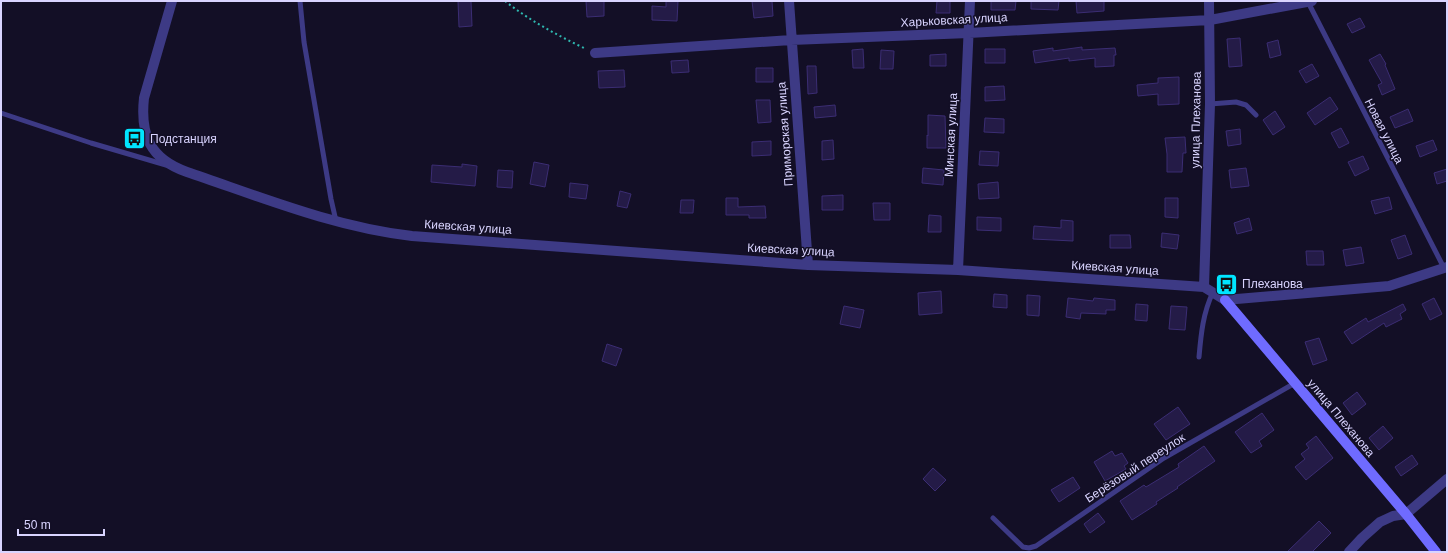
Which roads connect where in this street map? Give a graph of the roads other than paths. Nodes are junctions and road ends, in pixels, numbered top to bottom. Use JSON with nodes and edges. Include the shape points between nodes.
{"nodes":[{"id":1,"x":172,"y":1,"type":"edge"},
{"id":2,"x":300,"y":1,"type":"edge"},
{"id":3,"x":789,"y":1,"type":"edge"},
{"id":4,"x":970,"y":1,"type":"edge"},
{"id":5,"x":1209,"y":1,"type":"edge"},
{"id":6,"x":1310,"y":2,"type":"edge"},
{"id":7,"x":1210,"y":20,"type":"junction"},
{"id":8,"x":969,"y":33,"type":"junction"},
{"id":9,"x":791,"y":40,"type":"junction"},
{"id":10,"x":595,"y":53,"type":"road end"},
{"id":11,"x":1210,"y":104,"type":"junction"},
{"id":12,"x":1,"y":113,"type":"edge"},
{"id":13,"x":1256,"y":115,"type":"dead end"},
{"id":14,"x":172,"y":167,"type":"junction"},
{"id":15,"x":337,"y":222,"type":"junction"},
{"id":16,"x":808,"y":265,"type":"junction"},
{"id":17,"x":1445,"y":267,"type":"edge"},
{"id":18,"x":958,"y":270,"type":"junction"},
{"id":19,"x":1204,"y":287,"type":"junction"},
{"id":20,"x":1213,"y":292,"type":"junction"},
{"id":21,"x":1225,"y":300,"type":"junction"},
{"id":22,"x":1199,"y":357,"type":"dead end"},
{"id":23,"x":1295,"y":383,"type":"junction"},
{"id":24,"x":1447,"y":478,"type":"edge"},
{"id":25,"x":1406,"y":514,"type":"junction"},
{"id":26,"x":993,"y":518,"type":"dead end"},
{"id":27,"x":1349,"y":552,"type":"edge"},
{"id":28,"x":1436,"y":552,"type":"edge"}],
"edges":[{"from":1,"to":14,"type":"street","name":"Киевская улица","via":[[144,98],[144,127],[148,141]]},
{"from":2,"to":15,"type":"lane","via":[[304,42]]},
{"from":3,"to":9,"type":"street","name":"Приморская улица"},
{"from":4,"to":8,"type":"street","name":"Минская улица"},
{"from":5,"to":7,"type":"street","name":"улица Плеханова"},
{"from":6,"to":7,"type":"street","name":"Харьковская улица"},
{"from":6,"to":17,"type":"lane","name":"Новая улица"},
{"from":7,"to":8,"type":"street","name":"Харьковская улица"},
{"from":7,"to":11,"type":"street","name":"улица Плеханова"},
{"from":8,"to":9,"type":"street","name":"Харьковская улица"},
{"from":8,"to":18,"type":"street","name":"Минская улица"},
{"from":9,"to":10,"type":"street","name":"Харьковская улица"},
{"from":9,"to":16,"type":"street","name":"Приморская улица"},
{"from":11,"to":13,"type":"lane","via":[[1236,102],[1246,105]]},
{"from":11,"to":19,"type":"street","name":"улица Плеханова"},
{"from":12,"to":14,"type":"lane"},
{"from":14,"to":15,"type":"street","name":"Киевская улица"},
{"from":15,"to":16,"type":"street","name":"Киевская улица","via":[[374,231],[412,236]]},
{"from":16,"to":18,"type":"street","name":"Киевская улица"},
{"from":17,"to":21,"type":"street","via":[[1389,286]]},
{"from":18,"to":19,"type":"street","name":"Киевская улица"},
{"from":19,"to":20,"type":"street","name":"Киевская улица"},
{"from":20,"to":21,"type":"street","name":"Киевская улица"},
{"from":20,"to":22,"type":"lane","via":[[1203,318]]},
{"from":21,"to":23,"type":"street","name":"улица Плеханова"},
{"from":23,"to":25,"type":"street","name":"улица Плеханова"},
{"from":23,"to":26,"type":"lane","name":"Берёзовый переулок","via":[[1164,458],[1036,546],[1023,547]]},
{"from":24,"to":25,"type":"street"},
{"from":25,"to":27,"type":"street","via":[[1380,522]]},
{"from":25,"to":28,"type":"street","name":"улица Плеханова"}]}
